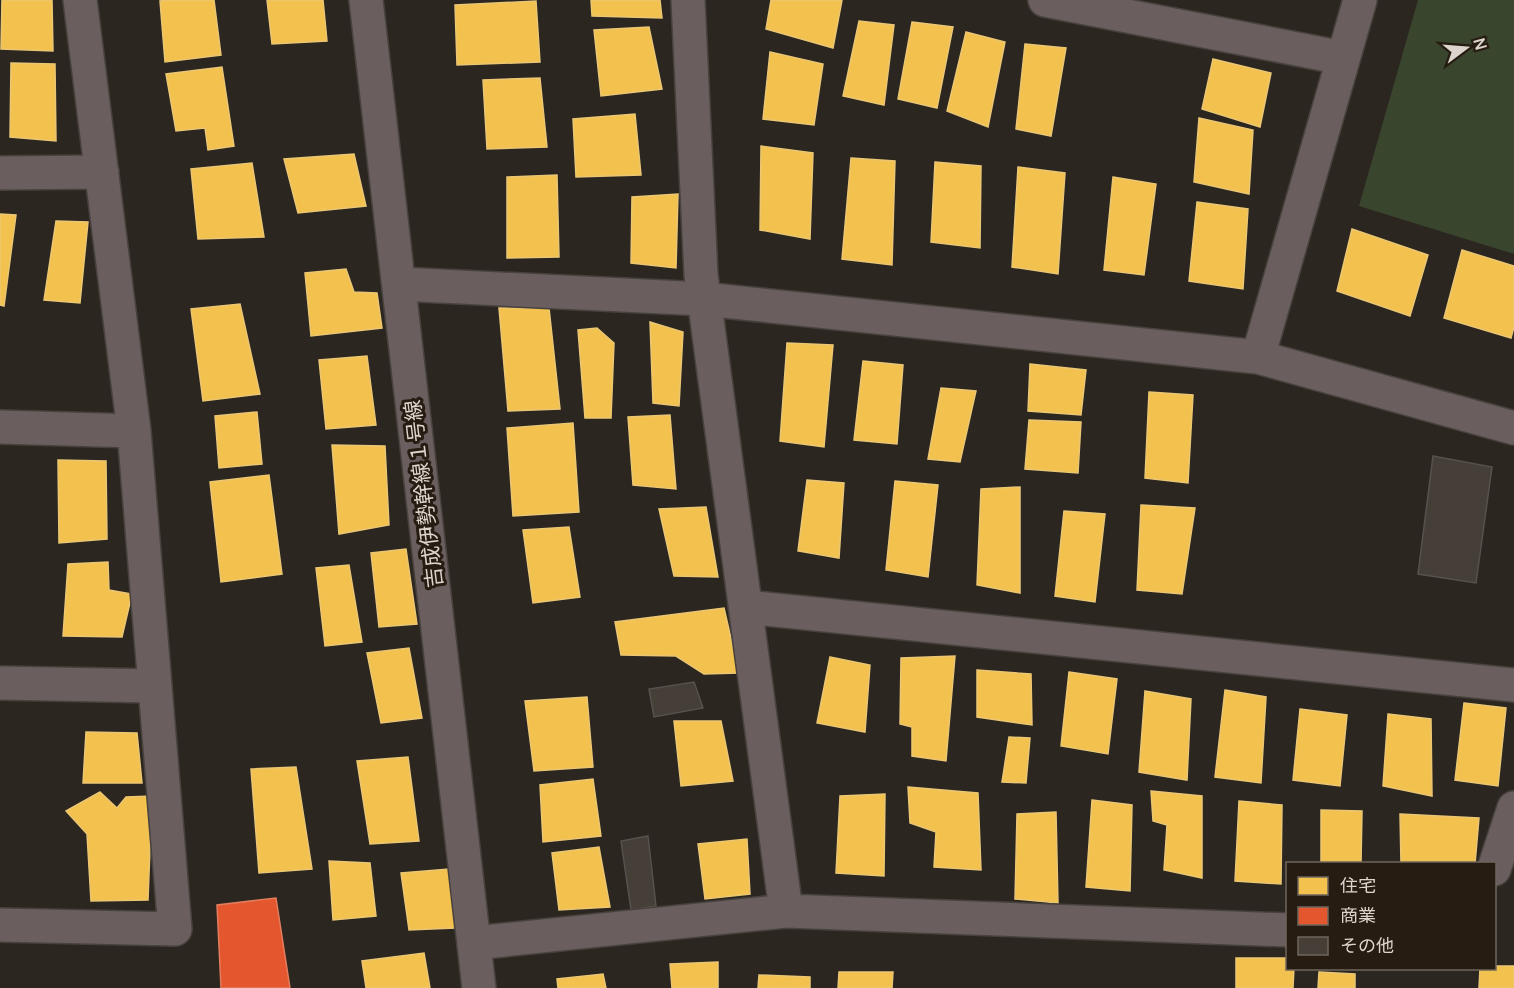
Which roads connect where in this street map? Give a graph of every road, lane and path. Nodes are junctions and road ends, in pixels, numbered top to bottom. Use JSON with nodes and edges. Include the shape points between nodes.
{"nodes":[{"id":1,"x":80,"y":0,"type":"edge"},
{"id":2,"x":366,"y":0,"type":"edge"},
{"id":3,"x":688,"y":0,"type":"edge"},
{"id":4,"x":1045,"y":0,"type":"edge"},
{"id":5,"x":1360,"y":0,"type":"edge"},
{"id":6,"x":1343,"y":58,"type":"junction"},
{"id":7,"x":102,"y":172,"type":"junction"},
{"id":8,"x":0,"y":173,"type":"edge"},
{"id":9,"x":399,"y":284,"type":"junction"},
{"id":10,"x":704,"y":299,"type":"junction"},
{"id":11,"x":1258,"y":357,"type":"junction"},
{"id":12,"x":0,"y":427,"type":"edge"},
{"id":13,"x":1514,"y":428,"type":"edge"},
{"id":14,"x":134,"y":431,"type":"junction"},
{"id":15,"x":746,"y":607,"type":"junction"},
{"id":16,"x":0,"y":683,"type":"edge"},
{"id":17,"x":1514,"y":685,"type":"edge"},
{"id":18,"x":155,"y":686,"type":"junction"},
{"id":19,"x":1514,"y":808,"type":"edge"},
{"id":20,"x":1496,"y":863,"type":"edge"},
{"id":21,"x":786,"y":911,"type":"junction"},
{"id":22,"x":0,"y":925,"type":"edge"},
{"id":23,"x":1286,"y":930,"type":"edge"},
{"id":24,"x":474,"y":943,"type":"junction"},
{"id":25,"x":479,"y":988,"type":"edge"}],
"edges":[{"from":1,"to":7,"type":"street"},
{"from":2,"to":9,"type":"street","name":"吉成伊勢幹線１号線"},
{"from":3,"to":10,"type":"street"},
{"from":4,"to":6,"type":"street"},
{"from":5,"to":6,"type":"street"},
{"from":6,"to":11,"type":"street"},
{"from":7,"to":8,"type":"street"},
{"from":7,"to":14,"type":"street"},
{"from":9,"to":10,"type":"street"},
{"from":9,"to":24,"type":"street","name":"吉成伊勢幹線１号線"},
{"from":10,"to":11,"type":"street"},
{"from":10,"to":15,"type":"street"},
{"from":11,"to":13,"type":"street"},
{"from":12,"to":14,"type":"street"},
{"from":14,"to":18,"type":"street"},
{"from":15,"to":17,"type":"street"},
{"from":15,"to":21,"type":"street"},
{"from":16,"to":18,"type":"street"},
{"from":18,"to":22,"type":"street","via":[[175,929]]},
{"from":19,"to":20,"type":"street"},
{"from":21,"to":23,"type":"street"},
{"from":21,"to":24,"type":"street"},
{"from":24,"to":25,"type":"street","name":"吉成伊勢幹線１号線"}]}
